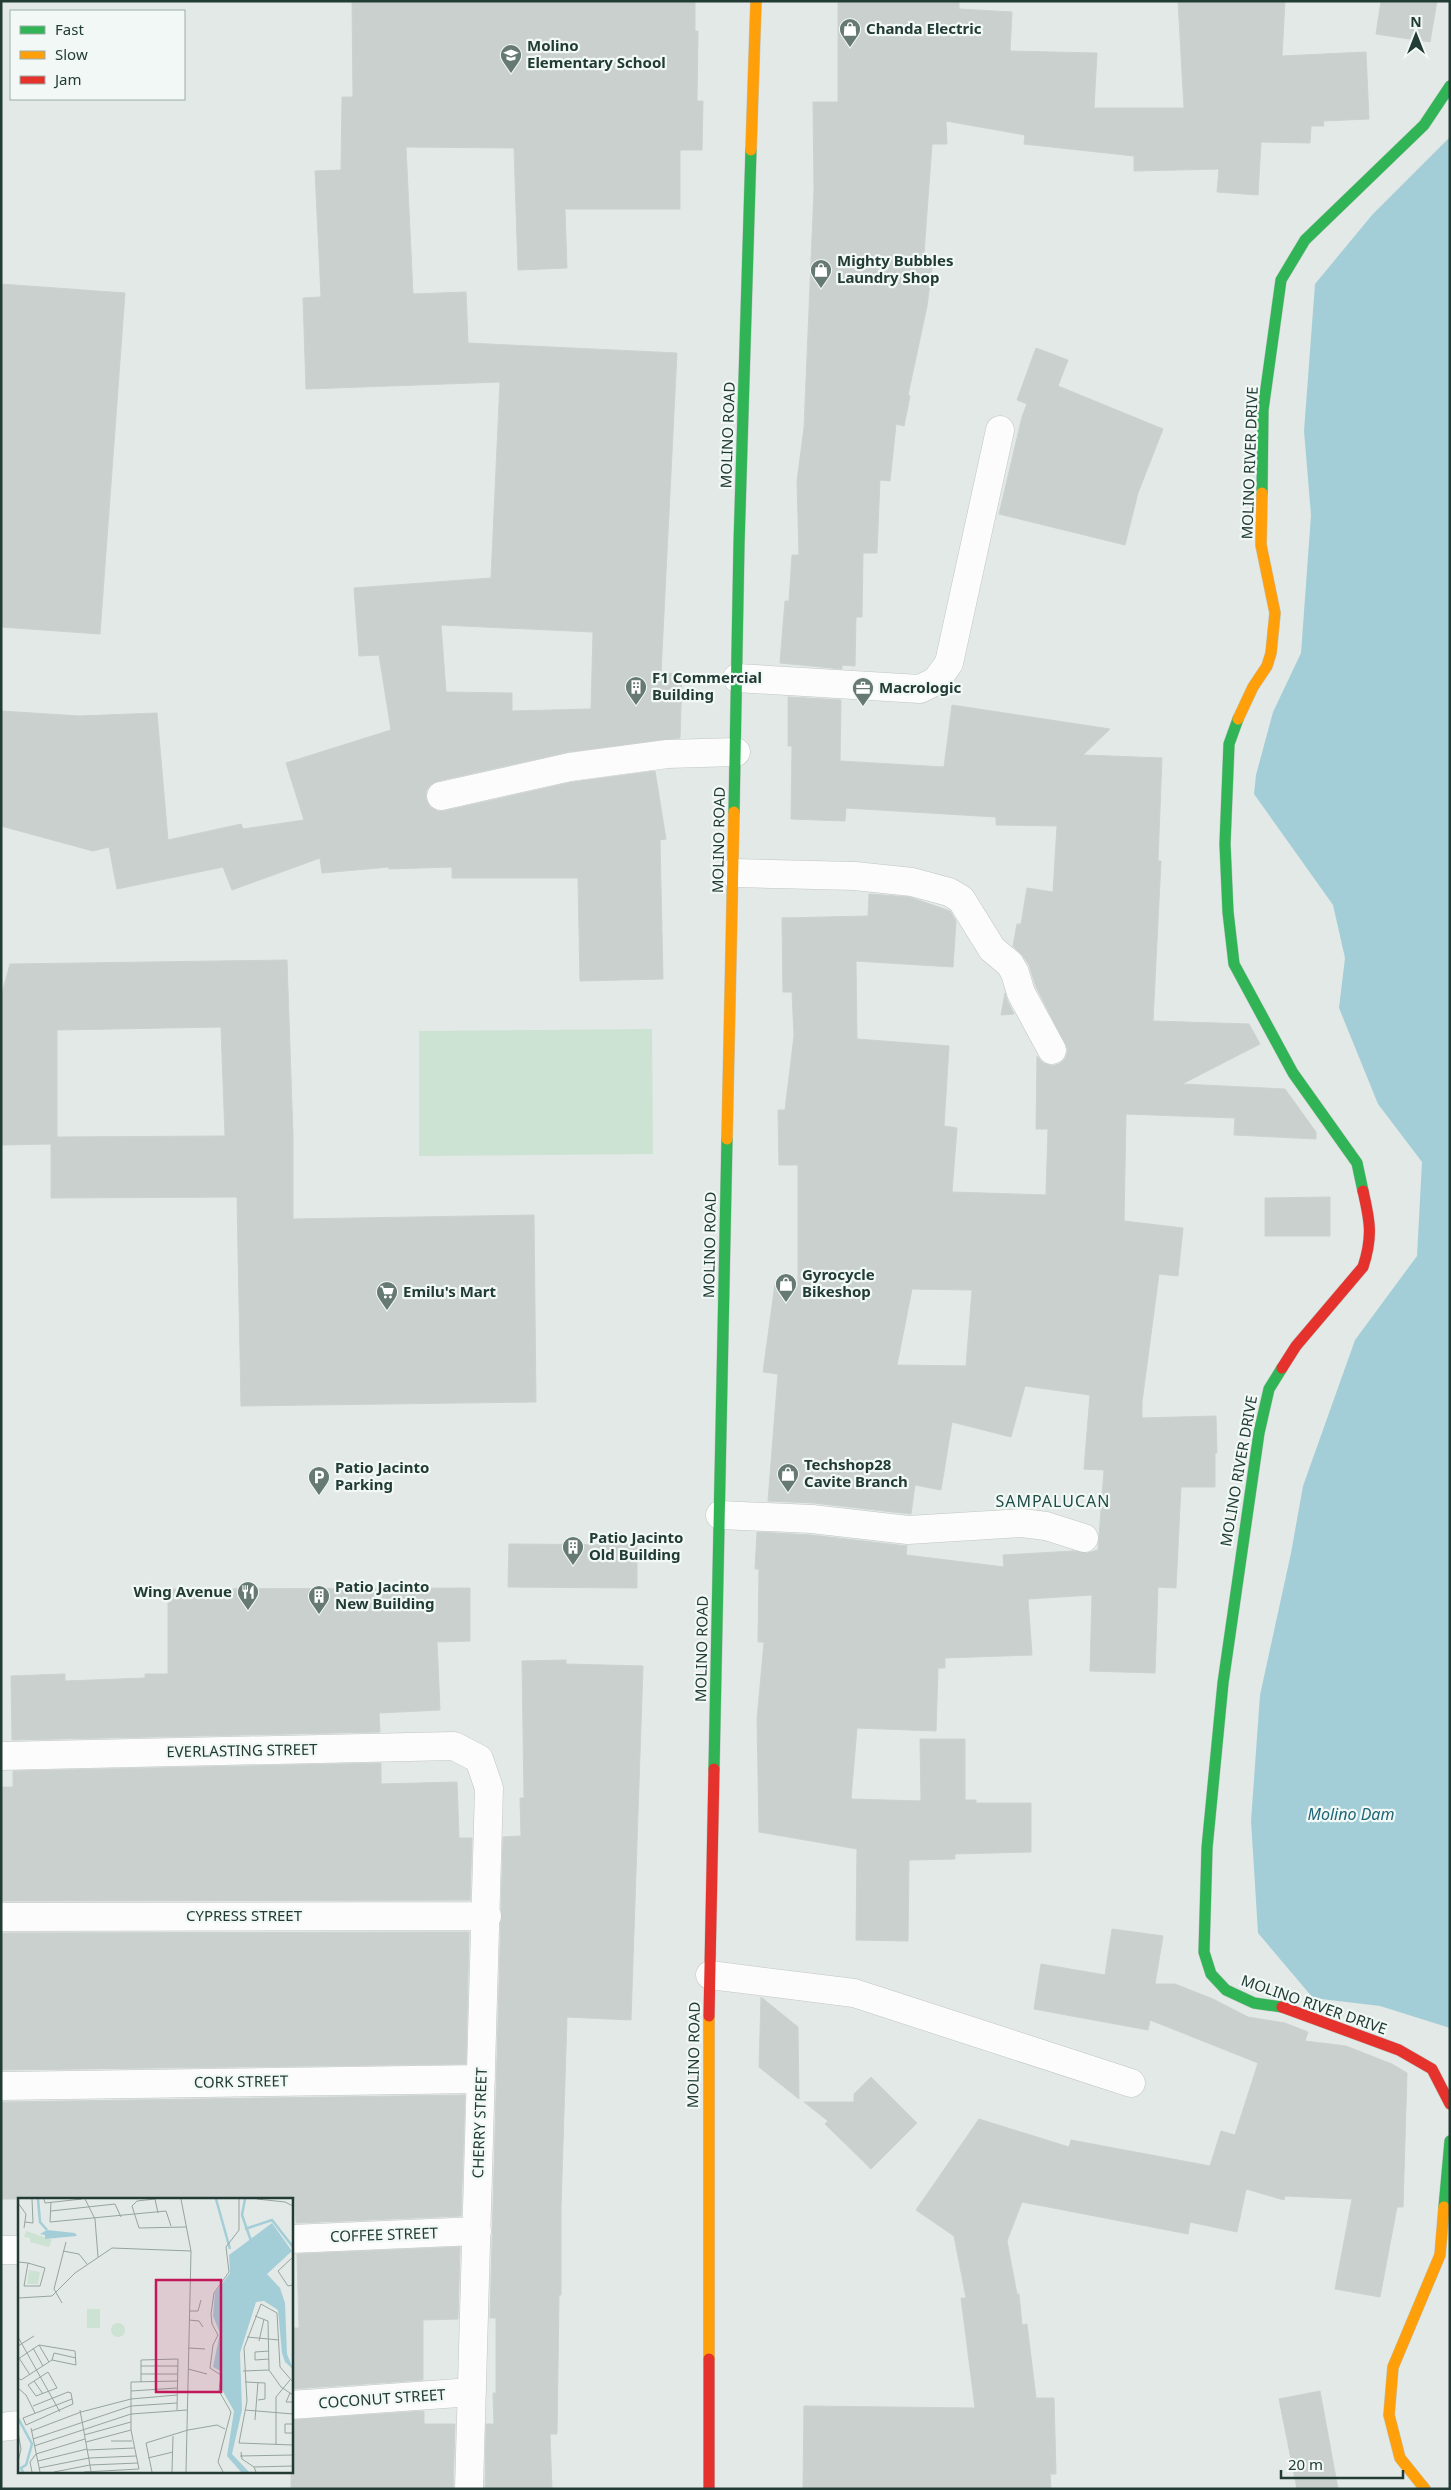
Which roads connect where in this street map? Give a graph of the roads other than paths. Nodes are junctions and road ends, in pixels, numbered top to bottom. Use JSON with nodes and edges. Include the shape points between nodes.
{"nodes":[{"id":1,"x":756,"y":1,"type":"edge"},
{"id":2,"x":1450,"y":86,"type":"edge"},
{"id":3,"x":1000,"y":430,"type":"dead end"},
{"id":4,"x":737,"y":678,"type":"junction"},
{"id":5,"x":736,"y":752,"type":"junction"},
{"id":6,"x":441,"y":796,"type":"dead end"},
{"id":7,"x":733,"y":874,"type":"junction"},
{"id":8,"x":1052,"y":1050,"type":"dead end"},
{"id":9,"x":720,"y":1515,"type":"junction"},
{"id":10,"x":1084,"y":1538,"type":"dead end"},
{"id":11,"x":1,"y":1756,"type":"edge"},
{"id":12,"x":479,"y":1759,"type":"joint"},
{"id":13,"x":1,"y":1916,"type":"edge"},
{"id":14,"x":487,"y":1916,"type":"junction"},
{"id":15,"x":710,"y":1975,"type":"junction"},
{"id":16,"x":482,"y":2079,"type":"junction"},
{"id":17,"x":1132,"y":2083,"type":"dead end"},
{"id":18,"x":1,"y":2086,"type":"edge"},
{"id":19,"x":1450,"y":2104,"type":"edge"},
{"id":20,"x":1450,"y":2141,"type":"edge"},
{"id":21,"x":477,"y":2231,"type":"junction"},
{"id":22,"x":292,"y":2238,"type":"edge"},
{"id":23,"x":1,"y":2250,"type":"edge"},
{"id":24,"x":18,"y":2250,"type":"edge"},
{"id":25,"x":472,"y":2392,"type":"junction"},
{"id":26,"x":292,"y":2405,"type":"edge"},
{"id":27,"x":18,"y":2425,"type":"edge"},
{"id":28,"x":1,"y":2427,"type":"edge"},
{"id":29,"x":469,"y":2489,"type":"edge"},
{"id":30,"x":709,"y":2489,"type":"edge"},
{"id":31,"x":1426,"y":2489,"type":"edge"}],
"edges":[{"from":1,"to":4,"type":"street","name":"MOLINO ROAD"},
{"from":2,"to":19,"type":"street","name":"MOLINO RIVER DRIVE","via":[[1424,125],[1305,240],[1281,280],[1264,410],[1262,545],[1275,613],[1267,666],[1253,687],[1229,744],[1224,844],[1228,912],[1234,964],[1293,1072],[1357,1163],[1371,1224],[1363,1267],[1296,1346],[1269,1389],[1259,1433],[1223,1682],[1207,1848],[1204,1942],[1211,1974],[1226,1990],[1254,2003],[1288,2008],[1399,2050],[1432,2069]]},
{"from":3,"to":4,"type":"street","via":[[949,663],[936,680],[920,689]]},
{"from":4,"to":5,"type":"street","name":"MOLINO ROAD"},
{"from":5,"to":6,"type":"street","via":[[667,754],[570,767]]},
{"from":5,"to":7,"type":"street","name":"MOLINO ROAD"},
{"from":7,"to":8,"type":"street","via":[[855,876],[912,882],[960,898],[992,949],[1013,969],[1021,993]]},
{"from":7,"to":9,"type":"street","name":"MOLINO ROAD"},
{"from":9,"to":10,"type":"street","via":[[812,1519],[908,1530],[1022,1523],[1046,1526]]},
{"from":9,"to":15,"type":"street","name":"MOLINO ROAD"},
{"from":11,"to":12,"type":"street","name":"EVERLASTING STREET","via":[[454,1746]]},
{"from":12,"to":14,"type":"street","name":"CHERRY STREET","via":[[489,1788]]},
{"from":13,"to":14,"type":"street","name":"CYPRESS STREET"},
{"from":14,"to":16,"type":"street","name":"CHERRY STREET"},
{"from":15,"to":17,"type":"street","via":[[854,1993]]},
{"from":15,"to":30,"type":"street","name":"MOLINO ROAD"},
{"from":16,"to":18,"type":"street","name":"CORK STREET"},
{"from":16,"to":21,"type":"street","name":"CHERRY STREET"},
{"from":20,"to":31,"type":"street","via":[[1440,2255],[1393,2367],[1389,2415],[1400,2458]]},
{"from":21,"to":22,"type":"street","name":"COFFEE STREET"},
{"from":21,"to":25,"type":"street","name":"CHERRY STREET"},
{"from":23,"to":24,"type":"street"},
{"from":25,"to":26,"type":"street","name":"COCONUT STREET"},
{"from":25,"to":29,"type":"street","name":"CHERRY STREET"},
{"from":27,"to":28,"type":"street"}]}
